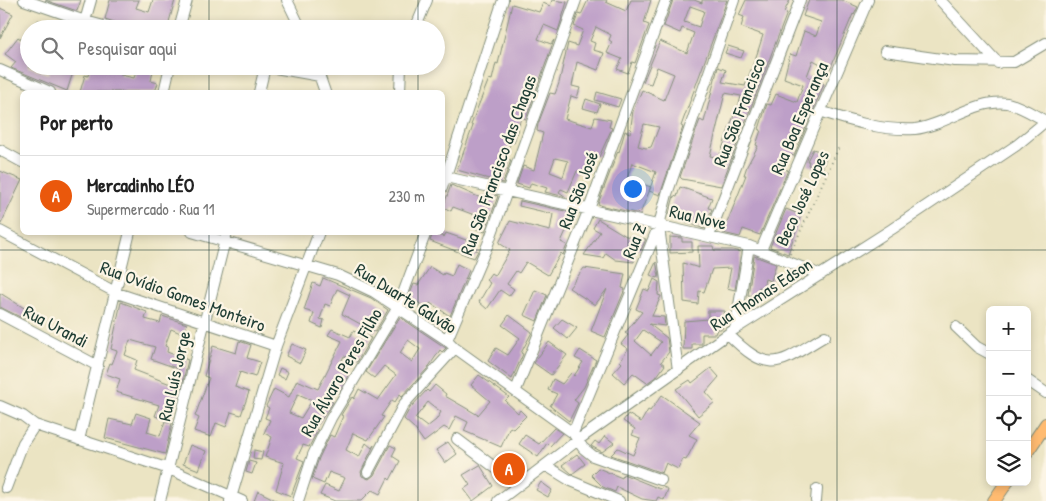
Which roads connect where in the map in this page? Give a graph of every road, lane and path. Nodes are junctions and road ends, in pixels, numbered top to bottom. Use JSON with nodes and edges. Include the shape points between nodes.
{"nodes":[{"id":1,"x":24,"y":0,"type":"edge"},
{"id":2,"x":91,"y":0,"type":"edge"},
{"id":3,"x":187,"y":0,"type":"edge"},
{"id":4,"x":287,"y":0,"type":"edge"},
{"id":5,"x":427,"y":0,"type":"edge"},
{"id":6,"x":503,"y":0,"type":"edge"},
{"id":7,"x":576,"y":0,"type":"edge"},
{"id":8,"x":666,"y":0,"type":"edge"},
{"id":9,"x":734,"y":0,"type":"edge"},
{"id":10,"x":800,"y":0,"type":"edge"},
{"id":11,"x":868,"y":0,"type":"edge"},
{"id":12,"x":940,"y":0,"type":"edge"},
{"id":13,"x":82,"y":20,"type":"edge"},
{"id":14,"x":85,"y":20,"type":"edge"},
{"id":15,"x":181,"y":20,"type":"edge"},
{"id":16,"x":297,"y":20,"type":"edge"},
{"id":17,"x":419,"y":20,"type":"edge"},
{"id":18,"x":1046,"y":43,"type":"edge"},
{"id":19,"x":885,"y":51,"type":"dead end"},
{"id":20,"x":998,"y":63,"type":"junction"},
{"id":21,"x":0,"y":70,"type":"edge"},
{"id":22,"x":168,"y":75,"type":"edge"},
{"id":23,"x":263,"y":75,"type":"edge"},
{"id":24,"x":319,"y":75,"type":"edge"},
{"id":25,"x":401,"y":75,"type":"edge"},
{"id":26,"x":45,"y":90,"type":"edge"},
{"id":27,"x":164,"y":90,"type":"edge"},
{"id":28,"x":259,"y":90,"type":"edge"},
{"id":29,"x":324,"y":90,"type":"edge"},
{"id":30,"x":400,"y":90,"type":"edge"},
{"id":31,"x":820,"y":111,"type":"junction"},
{"id":32,"x":1046,"y":121,"type":"edge"},
{"id":33,"x":839,"y":147,"type":"dead end"},
{"id":34,"x":0,"y":150,"type":"edge"},
{"id":35,"x":20,"y":161,"type":"edge"},
{"id":36,"x":445,"y":179,"type":"edge"},
{"id":37,"x":445,"y":182,"type":"edge"},
{"id":38,"x":508,"y":191,"type":"junction"},
{"id":39,"x":589,"y":209,"type":"junction"},
{"id":40,"x":659,"y":225,"type":"junction"},
{"id":41,"x":0,"y":231,"type":"edge"},
{"id":42,"x":129,"y":235,"type":"edge"},
{"id":43,"x":201,"y":235,"type":"edge"},
{"id":44,"x":226,"y":235,"type":"edge"},
{"id":45,"x":318,"y":235,"type":"edge"},
{"id":46,"x":425,"y":235,"type":"edge"},
{"id":47,"x":709,"y":236,"type":"junction"},
{"id":48,"x":224,"y":243,"type":"junction"},
{"id":49,"x":749,"y":246,"type":"junction"},
{"id":50,"x":761,"y":250,"type":"junction"},
{"id":51,"x":788,"y":260,"type":"junction"},
{"id":52,"x":309,"y":265,"type":"junction"},
{"id":53,"x":821,"y":275,"type":"junction"},
{"id":54,"x":117,"y":293,"type":"junction"},
{"id":55,"x":398,"y":307,"type":"junction"},
{"id":56,"x":0,"y":314,"type":"edge"},
{"id":57,"x":204,"y":322,"type":"junction"},
{"id":58,"x":956,"y":327,"type":"dead end"},
{"id":59,"x":732,"y":331,"type":"junction"},
{"id":60,"x":826,"y":336,"type":"dead end"},
{"id":61,"x":448,"y":340,"type":"junction"},
{"id":62,"x":276,"y":346,"type":"junction"},
{"id":63,"x":455,"y":348,"type":"junction"},
{"id":64,"x":986,"y":352,"type":"edge"},
{"id":65,"x":98,"y":366,"type":"junction"},
{"id":66,"x":678,"y":370,"type":"junction"},
{"id":67,"x":1031,"y":383,"type":"edge"},
{"id":68,"x":516,"y":390,"type":"junction"},
{"id":69,"x":1046,"y":393,"type":"edge"},
{"id":70,"x":0,"y":406,"type":"edge"},
{"id":71,"x":1046,"y":424,"type":"edge"},
{"id":72,"x":35,"y":425,"type":"junction"},
{"id":73,"x":575,"y":437,"type":"junction"},
{"id":74,"x":79,"y":440,"type":"junction"},
{"id":75,"x":457,"y":440,"type":"dead end"},
{"id":76,"x":1031,"y":446,"type":"edge"},
{"id":77,"x":545,"y":466,"type":"junction"},
{"id":78,"x":169,"y":468,"type":"junction"},
{"id":79,"x":368,"y":472,"type":"dead end"},
{"id":80,"x":662,"y":480,"type":"dead end"},
{"id":81,"x":518,"y":485,"type":"junction"},
{"id":82,"x":1004,"y":486,"type":"edge"},
{"id":83,"x":6,"y":488,"type":"dead end"},
{"id":84,"x":817,"y":489,"type":"dead end"},
{"id":85,"x":231,"y":498,"type":"edge"},
{"id":86,"x":160,"y":501,"type":"edge"},
{"id":87,"x":242,"y":501,"type":"edge"},
{"id":88,"x":298,"y":501,"type":"edge"},
{"id":89,"x":498,"y":501,"type":"edge"},
{"id":90,"x":619,"y":501,"type":"edge"},
{"id":91,"x":816,"y":501,"type":"edge"},
{"id":92,"x":994,"y":501,"type":"edge"}],
"edges":[{"from":1,"to":13,"type":"street"},
{"from":2,"to":14,"type":"street"},
{"from":3,"to":15,"type":"street"},
{"from":4,"to":16,"type":"street"},
{"from":5,"to":17,"type":"street"},
{"from":6,"to":36,"type":"street"},
{"from":7,"to":38,"type":"street","name":"Rua São Francisco das Chagas"},
{"from":8,"to":39,"type":"street","name":"Rua São José"},
{"from":9,"to":40,"type":"street","name":"Rua Z"},
{"from":10,"to":47,"type":"street","name":"Rua São Francisco"},
{"from":11,"to":31,"type":"street","name":"Rua Boa Esperança"},
{"from":12,"to":20,"type":"street"},
{"from":18,"to":20,"type":"street","via":[[1014,62]]},
{"from":19,"to":20,"type":"street","via":[[924,58]]},
{"from":21,"to":26,"type":"street"},
{"from":22,"to":27,"type":"street"},
{"from":23,"to":28,"type":"street"},
{"from":24,"to":29,"type":"street"},
{"from":25,"to":30,"type":"street"},
{"from":31,"to":32,"type":"street","via":[[856,123],[913,129],[936,125],[994,103],[1007,103]]},
{"from":31,"to":50,"type":"street","name":"Rua Boa Esperança"},
{"from":32,"to":53,"type":"street","name":"Rua Thomas Edson","via":[[1017,145]]},
{"from":33,"to":51,"type":"path","name":"Beco José Lopes"},
{"from":34,"to":35,"type":"street"},
{"from":37,"to":38,"type":"street","name":"Rua Nove"},
{"from":38,"to":39,"type":"street","name":"Rua Nove"},
{"from":38,"to":61,"type":"street","name":"Rua São Francisco das Chagas"},
{"from":39,"to":40,"type":"street","name":"Rua Nove"},
{"from":39,"to":68,"type":"street","name":"Rua São José"},
{"from":40,"to":47,"type":"street","name":"Rua Nove"},
{"from":40,"to":66,"type":"street"},
{"from":40,"to":73,"type":"street","name":"Rua Z"},
{"from":41,"to":54,"type":"street","name":"Rua Ovídio Gomes Monteiro"},
{"from":42,"to":54,"type":"street"},
{"from":43,"to":48,"type":"street","name":"Rua Duarte Galvão"},
{"from":44,"to":48,"type":"street","name":"Rua Luís Jorge"},
{"from":45,"to":52,"type":"street"},
{"from":46,"to":55,"type":"street","name":"Rua Álvaro Peres Filho"},
{"from":47,"to":49,"type":"street","name":"Rua Nove"},
{"from":48,"to":52,"type":"street","name":"Rua Duarte Galvão"},
{"from":48,"to":57,"type":"street","name":"Rua Luís Jorge"},
{"from":49,"to":50,"type":"street","name":"Rua Nove"},
{"from":49,"to":59,"type":"street"},
{"from":50,"to":51,"type":"street","name":"Rua Nove"},
{"from":51,"to":53,"type":"street","name":"Rua Nove"},
{"from":52,"to":55,"type":"street","name":"Rua Duarte Galvão","via":[[357,283]]},
{"from":52,"to":62,"type":"street"},
{"from":53,"to":59,"type":"street","name":"Rua Thomas Edson"},
{"from":54,"to":57,"type":"street","name":"Rua Ovídio Gomes Monteiro"},
{"from":54,"to":65,"type":"street"},
{"from":55,"to":61,"type":"street","name":"Rua Duarte Galvão"},
{"from":55,"to":88,"type":"street","name":"Rua Álvaro Peres Filho","via":[[331,418],[313,455]]},
{"from":56,"to":65,"type":"street","name":"Rua Urandi"},
{"from":57,"to":62,"type":"street","name":"Rua Ovídio Gomes Monteiro"},
{"from":57,"to":78,"type":"street","name":"Rua Luís Jorge"},
{"from":58,"to":64,"type":"street"},
{"from":59,"to":60,"type":"street","via":[[751,355],[769,362],[781,361]]},
{"from":59,"to":66,"type":"street","name":"Rua Thomas Edson"},
{"from":61,"to":63,"type":"street","name":"Rua Duarte Galvão"},
{"from":62,"to":85,"type":"street"},
{"from":63,"to":68,"type":"street","name":"Rua Duarte Galvão"},
{"from":63,"to":79,"type":"street","via":[[404,404]]},
{"from":65,"to":74,"type":"street"},
{"from":66,"to":73,"type":"street","name":"Rua Thomas Edson"},
{"from":67,"to":69,"type":"street"},
{"from":68,"to":73,"type":"street","name":"Rua Duarte Galvão"},
{"from":70,"to":72,"type":"street"},
{"from":71,"to":76,"type":"main road"},
{"from":72,"to":74,"type":"street"},
{"from":72,"to":83,"type":"street","via":[[23,443]]},
{"from":73,"to":77,"type":"street","name":"Rua Thomas Edson"},
{"from":73,"to":80,"type":"street","name":"Rua Duarte Galvão","via":[[593,456]]},
{"from":74,"to":78,"type":"street"},
{"from":75,"to":81,"type":"street"},
{"from":77,"to":81,"type":"street","name":"Rua Thomas Edson"},
{"from":77,"to":90,"type":"street"},
{"from":78,"to":85,"type":"street"},
{"from":78,"to":86,"type":"street","name":"Rua Luís Jorge"},
{"from":81,"to":89,"type":"street","name":"Rua Thomas Edson"},
{"from":82,"to":92,"type":"main road"},
{"from":84,"to":91,"type":"street"},
{"from":85,"to":87,"type":"street"}]}
